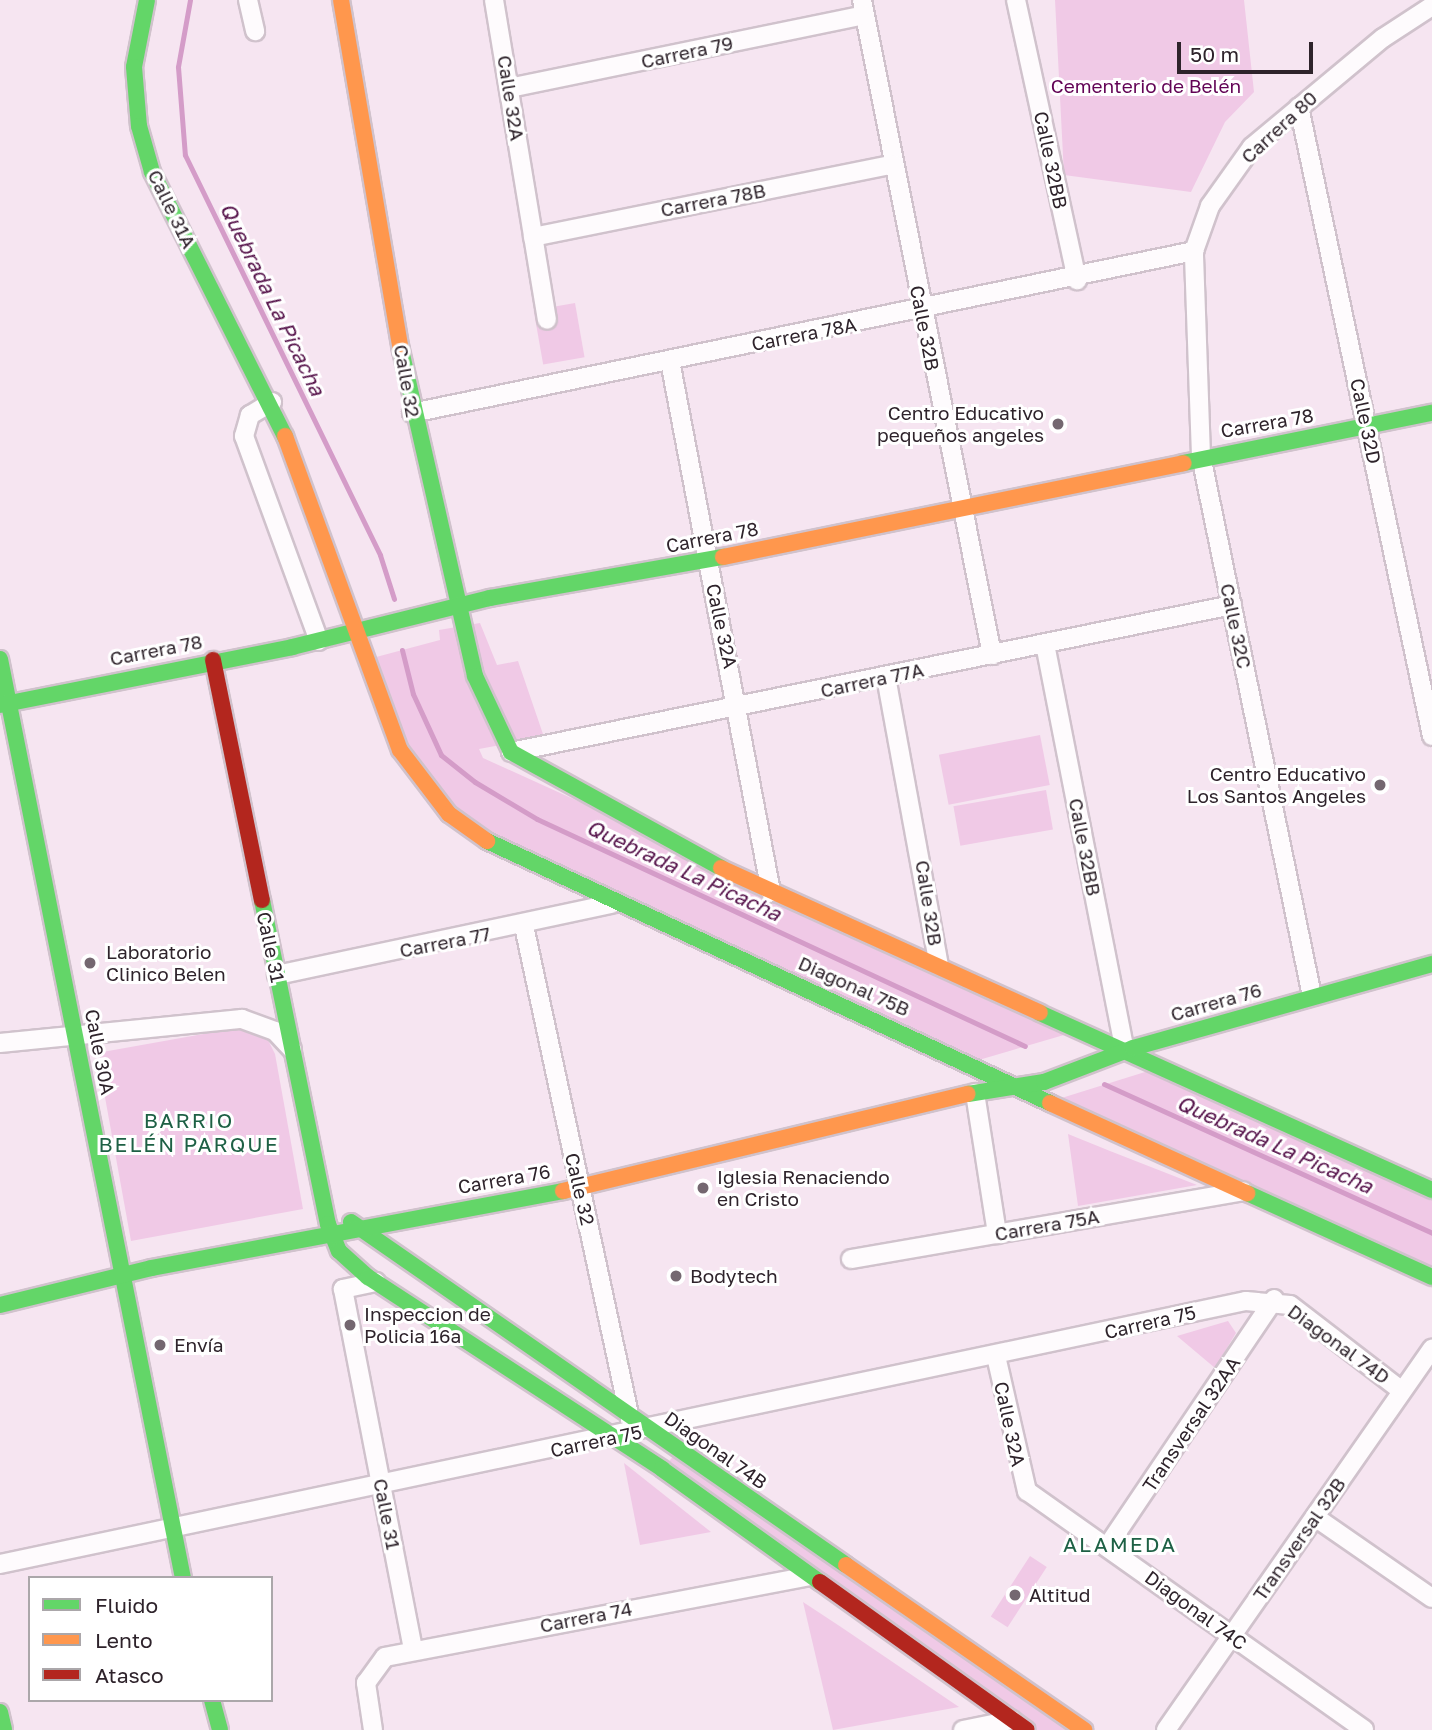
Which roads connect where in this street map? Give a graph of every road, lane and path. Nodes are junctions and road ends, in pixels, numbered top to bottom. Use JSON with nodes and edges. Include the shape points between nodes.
{"nodes":[{"id":1,"x":147,"y":0,"type":"edge"},
{"id":2,"x":248,"y":0,"type":"edge"},
{"id":3,"x":341,"y":0,"type":"edge"},
{"id":4,"x":494,"y":0,"type":"edge"},
{"id":5,"x":1016,"y":0,"type":"edge"},
{"id":6,"x":1432,"y":6,"type":"edge"},
{"id":7,"x":864,"y":8,"type":"edge"},
{"id":8,"x":255,"y":31,"type":"dead end"},
{"id":9,"x":509,"y":88,"type":"junction"},
{"id":10,"x":1299,"y":107,"type":"junction"},
{"id":11,"x":894,"y":164,"type":"junction"},
{"id":12,"x":533,"y":236,"type":"junction"},
{"id":13,"x":1194,"y":251,"type":"junction"},
{"id":14,"x":1077,"y":280,"type":"junction"},
{"id":15,"x":922,"y":310,"type":"junction"},
{"id":16,"x":547,"y":320,"type":"dead end"},
{"id":17,"x":670,"y":361,"type":"junction"},
{"id":18,"x":272,"y":402,"type":"junction"},
{"id":19,"x":412,"y":413,"type":"junction"},
{"id":20,"x":1432,"y":413,"type":"edge"},
{"id":21,"x":1367,"y":426,"type":"junction"},
{"id":22,"x":1201,"y":456,"type":"junction"},
{"id":23,"x":960,"y":509,"type":"junction"},
{"id":24,"x":708,"y":560,"type":"junction"},
{"id":25,"x":1232,"y":605,"type":"junction"},
{"id":26,"x":458,"y":606,"type":"junction"},
{"id":27,"x":356,"y":633,"type":"junction"},
{"id":28,"x":319,"y":641,"type":"junction"},
{"id":29,"x":1045,"y":644,"type":"junction"},
{"id":30,"x":992,"y":655,"type":"junction"},
{"id":31,"x":0,"y":659,"type":"edge"},
{"id":32,"x":213,"y":660,"type":"junction"},
{"id":33,"x":886,"y":677,"type":"junction"},
{"id":34,"x":4,"y":704,"type":"edge"},
{"id":35,"x":740,"y":708,"type":"junction"},
{"id":36,"x":1432,"y":736,"type":"edge"},
{"id":37,"x":511,"y":752,"type":"junction"},
{"id":38,"x":771,"y":892,"type":"junction"},
{"id":39,"x":612,"y":904,"type":"junction"},
{"id":40,"x":524,"y":926,"type":"junction"},
{"id":41,"x":1432,"y":964,"type":"edge"},
{"id":42,"x":939,"y":965,"type":"junction"},
{"id":43,"x":277,"y":975,"type":"junction"},
{"id":44,"x":1312,"y":996,"type":"junction"},
{"id":45,"x":75,"y":1032,"type":"junction"},
{"id":46,"x":0,"y":1043,"type":"edge"},
{"id":47,"x":1121,"y":1045,"type":"junction"},
{"id":48,"x":292,"y":1049,"type":"junction"},
{"id":49,"x":1097,"y":1059,"type":"junction"},
{"id":50,"x":1014,"y":1083,"type":"junction"},
{"id":51,"x":975,"y":1093,"type":"junction"},
{"id":52,"x":580,"y":1186,"type":"junction"},
{"id":53,"x":1432,"y":1190,"type":"edge"},
{"id":54,"x":1243,"y":1191,"type":"junction"},
{"id":55,"x":324,"y":1204,"type":"junction"},
{"id":56,"x":418,"y":1216,"type":"junction"},
{"id":57,"x":361,"y":1227,"type":"junction"},
{"id":58,"x":331,"y":1234,"type":"junction"},
{"id":59,"x":997,"y":1234,"type":"junction"},
{"id":60,"x":851,"y":1259,"type":"dead end"},
{"id":61,"x":413,"y":1265,"type":"junction"},
{"id":62,"x":124,"y":1276,"type":"junction"},
{"id":63,"x":1432,"y":1277,"type":"edge"},
{"id":64,"x":376,"y":1282,"type":"junction"},
{"id":65,"x":1274,"y":1299,"type":"junction"},
{"id":66,"x":0,"y":1305,"type":"edge"},
{"id":67,"x":1432,"y":1349,"type":"edge"},
{"id":68,"x":996,"y":1356,"type":"junction"},
{"id":69,"x":623,"y":1389,"type":"junction"},
{"id":70,"x":1402,"y":1391,"type":"junction"},
{"id":71,"x":611,"y":1402,"type":"junction"},
{"id":72,"x":629,"y":1415,"type":"junction"},
{"id":73,"x":642,"y":1432,"type":"junction"},
{"id":74,"x":614,"y":1437,"type":"junction"},
{"id":75,"x":637,"y":1452,"type":"junction"},
{"id":76,"x":382,"y":1485,"type":"junction"},
{"id":77,"x":1027,"y":1491,"type":"joint"},
{"id":78,"x":1315,"y":1517,"type":"junction"},
{"id":79,"x":173,"y":1527,"type":"junction"},
{"id":80,"x":1107,"y":1547,"type":"junction"},
{"id":81,"x":0,"y":1564,"type":"edge"},
{"id":82,"x":183,"y":1576,"type":"edge"},
{"id":83,"x":808,"y":1576,"type":"junction"},
{"id":84,"x":1432,"y":1598,"type":"edge"},
{"id":85,"x":1231,"y":1636,"type":"junction"},
{"id":86,"x":413,"y":1649,"type":"junction"},
{"id":87,"x":213,"y":1702,"type":"edge"},
{"id":88,"x":0,"y":1712,"type":"edge"},
{"id":89,"x":1012,"y":1720,"type":"junction"},
{"id":90,"x":4,"y":1730,"type":"edge"},
{"id":91,"x":220,"y":1730,"type":"edge"},
{"id":92,"x":373,"y":1730,"type":"edge"},
{"id":93,"x":963,"y":1730,"type":"edge"},
{"id":94,"x":1027,"y":1730,"type":"edge"},
{"id":95,"x":1084,"y":1730,"type":"edge"},
{"id":96,"x":1166,"y":1730,"type":"edge"},
{"id":97,"x":1364,"y":1730,"type":"edge"}],
"edges":[{"from":1,"to":18,"type":"street","name":"Calle 31A","via":[[134,67],[139,126],[152,172]]},
{"from":2,"to":8,"type":"street"},
{"from":3,"to":19,"type":"street","name":"Calle 32"},
{"from":4,"to":9,"type":"street","name":"Calle 32A"},
{"from":5,"to":14,"type":"street","name":"Calle 32BB"},
{"from":6,"to":10,"type":"street","name":"Carrera 80"},
{"from":7,"to":9,"type":"street","name":"Carrera 79"},
{"from":7,"to":11,"type":"street","name":"Calle 32B"},
{"from":9,"to":12,"type":"street","name":"Calle 32A"},
{"from":10,"to":13,"type":"street","name":"Carrera 80","via":[[1252,147],[1224,183]]},
{"from":10,"to":21,"type":"street","name":"Calle 32D"},
{"from":11,"to":12,"type":"street","name":"Carrera 78B"},
{"from":11,"to":15,"type":"street","name":"Calle 32B"},
{"from":12,"to":16,"type":"street","name":"Calle 32A"},
{"from":13,"to":14,"type":"street","name":"Carrera 78A"},
{"from":13,"to":22,"type":"street","name":"Calle 32C"},
{"from":14,"to":15,"type":"street","name":"Carrera 78A"},
{"from":15,"to":17,"type":"street","name":"Carrera 78A"},
{"from":15,"to":23,"type":"street","name":"Calle 32B"},
{"from":17,"to":19,"type":"street","name":"Carrera 78A"},
{"from":17,"to":24,"type":"street","name":"Calle 32A"},
{"from":18,"to":27,"type":"street","name":"Calle 31A"},
{"from":18,"to":28,"type":"street","via":[[250,415],[244,436]]},
{"from":19,"to":26,"type":"street","name":"Calle 32"},
{"from":20,"to":21,"type":"street","name":"Carrera 78"},
{"from":21,"to":22,"type":"street","name":"Carrera 78"},
{"from":21,"to":36,"type":"street","name":"Calle 32D"},
{"from":22,"to":23,"type":"street","name":"Carrera 78"},
{"from":22,"to":25,"type":"street","name":"Calle 32C"},
{"from":23,"to":24,"type":"street","name":"Carrera 78"},
{"from":23,"to":30,"type":"street","name":"Calle 32B"},
{"from":24,"to":26,"type":"street","name":"Carrera 78"},
{"from":24,"to":35,"type":"street","name":"Calle 32A"},
{"from":25,"to":29,"type":"street","name":"Carrera 77A"},
{"from":25,"to":44,"type":"street","name":"Calle 32C"},
{"from":26,"to":27,"type":"street","name":"Carrera 78"},
{"from":26,"to":37,"type":"street","name":"Calle 32","via":[[478,687]]},
{"from":27,"to":28,"type":"street","name":"Carrera 78"},
{"from":27,"to":39,"type":"street","name":"Diagonal 75B","via":[[400,750],[449,814],[481,838]]},
{"from":28,"to":32,"type":"street","name":"Carrera 78"},
{"from":29,"to":30,"type":"street","name":"Carrera 77A"},
{"from":29,"to":47,"type":"street","name":"Calle 32BB"},
{"from":30,"to":33,"type":"street","name":"Carrera 77A"},
{"from":31,"to":34,"type":"street","name":"Calle 30A"},
{"from":32,"to":34,"type":"street","name":"Carrera 78"},
{"from":32,"to":43,"type":"street","name":"Calle 31"},
{"from":33,"to":35,"type":"street","name":"Carrera 77A"},
{"from":33,"to":42,"type":"street","name":"Calle 32B"},
{"from":34,"to":45,"type":"street","name":"Calle 30A"},
{"from":35,"to":37,"type":"street","name":"Carrera 77A"},
{"from":35,"to":38,"type":"street","name":"Calle 32A"},
{"from":37,"to":38,"type":"street"},
{"from":38,"to":42,"type":"street"},
{"from":39,"to":40,"type":"street","name":"Carrera 77"},
{"from":39,"to":50,"type":"street","name":"Diagonal 75B"},
{"from":40,"to":43,"type":"street","name":"Carrera 77"},
{"from":40,"to":52,"type":"street","name":"Calle 32"},
{"from":41,"to":44,"type":"street","name":"Carrera 76"},
{"from":42,"to":47,"type":"street"},
{"from":43,"to":48,"type":"street","name":"Calle 31"},
{"from":44,"to":47,"type":"street","name":"Carrera 76"},
{"from":45,"to":46,"type":"street"},
{"from":45,"to":48,"type":"street","via":[[242,1019],[265,1024]]},
{"from":45,"to":62,"type":"street","name":"Calle 30A"},
{"from":47,"to":49,"type":"street","name":"Carrera 76"},
{"from":47,"to":53,"type":"street"},
{"from":48,"to":55,"type":"street","name":"Calle 31"},
{"from":49,"to":50,"type":"street","name":"Carrera 76","via":[[1034,1071]]},
{"from":49,"to":50,"type":"street","name":"Carrera 76","via":[[1050,1080]]},
{"from":50,"to":51,"type":"street","name":"Carrera 76"},
{"from":50,"to":54,"type":"street","name":"Diagonal 75B"},
{"from":51,"to":52,"type":"street","name":"Carrera 76"},
{"from":51,"to":59,"type":"street"},
{"from":52,"to":56,"type":"street","name":"Carrera 76"},
{"from":52,"to":69,"type":"street","name":"Calle 32"},
{"from":54,"to":59,"type":"street","name":"Carrera 75A"},
{"from":54,"to":63,"type":"street","name":"Diagonal 75B"},
{"from":55,"to":57,"type":"street"},
{"from":55,"to":58,"type":"street","name":"Calle 31"},
{"from":56,"to":57,"type":"street","name":"Carrera 76"},
{"from":56,"to":61,"type":"street","via":[[407,1245]]},
{"from":57,"to":58,"type":"street","name":"Carrera 76"},
{"from":57,"to":61,"type":"street"},
{"from":58,"to":62,"type":"street","name":"Carrera 76"},
{"from":58,"to":64,"type":"street","via":[[339,1251]]},
{"from":59,"to":60,"type":"street","name":"Carrera 75A"},
{"from":61,"to":71,"type":"street"},
{"from":62,"to":66,"type":"street","name":"Carrera 76"},
{"from":62,"to":79,"type":"street","name":"Calle 30A"},
{"from":64,"to":74,"type":"street"},
{"from":64,"to":76,"type":"street","name":"Calle 31","via":[[343,1289]]},
{"from":65,"to":68,"type":"street","name":"Carrera 75"},
{"from":65,"to":70,"type":"street","name":"Diagonal 74D"},
{"from":65,"to":80,"type":"street","name":"Transversal 32AA"},
{"from":67,"to":70,"type":"street","name":"Transversal 32B"},
{"from":68,"to":73,"type":"street","name":"Carrera 75"},
{"from":68,"to":77,"type":"street","name":"Calle 32A"},
{"from":69,"to":71,"type":"street"},
{"from":69,"to":72,"type":"street","name":"Calle 32"},
{"from":70,"to":78,"type":"street","name":"Transversal 32B"},
{"from":71,"to":72,"type":"street"},
{"from":72,"to":73,"type":"street","name":"Calle 32"},
{"from":73,"to":74,"type":"street","name":"Carrera 75"},
{"from":73,"to":75,"type":"street","name":"Calle 32"},
{"from":73,"to":95,"type":"street","name":"Diagonal 74B"},
{"from":74,"to":75,"type":"street"},
{"from":74,"to":76,"type":"street","name":"Carrera 75"},
{"from":75,"to":83,"type":"street"},
{"from":76,"to":79,"type":"street","name":"Carrera 75"},
{"from":76,"to":86,"type":"street","name":"Calle 31"},
{"from":77,"to":80,"type":"street","name":"Diagonal 74C"},
{"from":78,"to":84,"type":"street"},
{"from":78,"to":85,"type":"street","name":"Transversal 32B"},
{"from":79,"to":81,"type":"street","name":"Carrera 75"},
{"from":79,"to":82,"type":"street","name":"Calle 30A"},
{"from":80,"to":85,"type":"street","name":"Diagonal 74C"},
{"from":83,"to":86,"type":"street","name":"Carrera 74"},
{"from":83,"to":89,"type":"street"},
{"from":85,"to":96,"type":"street","name":"Transversal 32B"},
{"from":85,"to":97,"type":"street","name":"Diagonal 74C"},
{"from":86,"to":92,"type":"street","name":"Carrera 74","via":[[370,1670],[366,1697]]},
{"from":87,"to":91,"type":"street"},
{"from":88,"to":90,"type":"street"},
{"from":89,"to":93,"type":"street"},
{"from":89,"to":94,"type":"street"}]}
